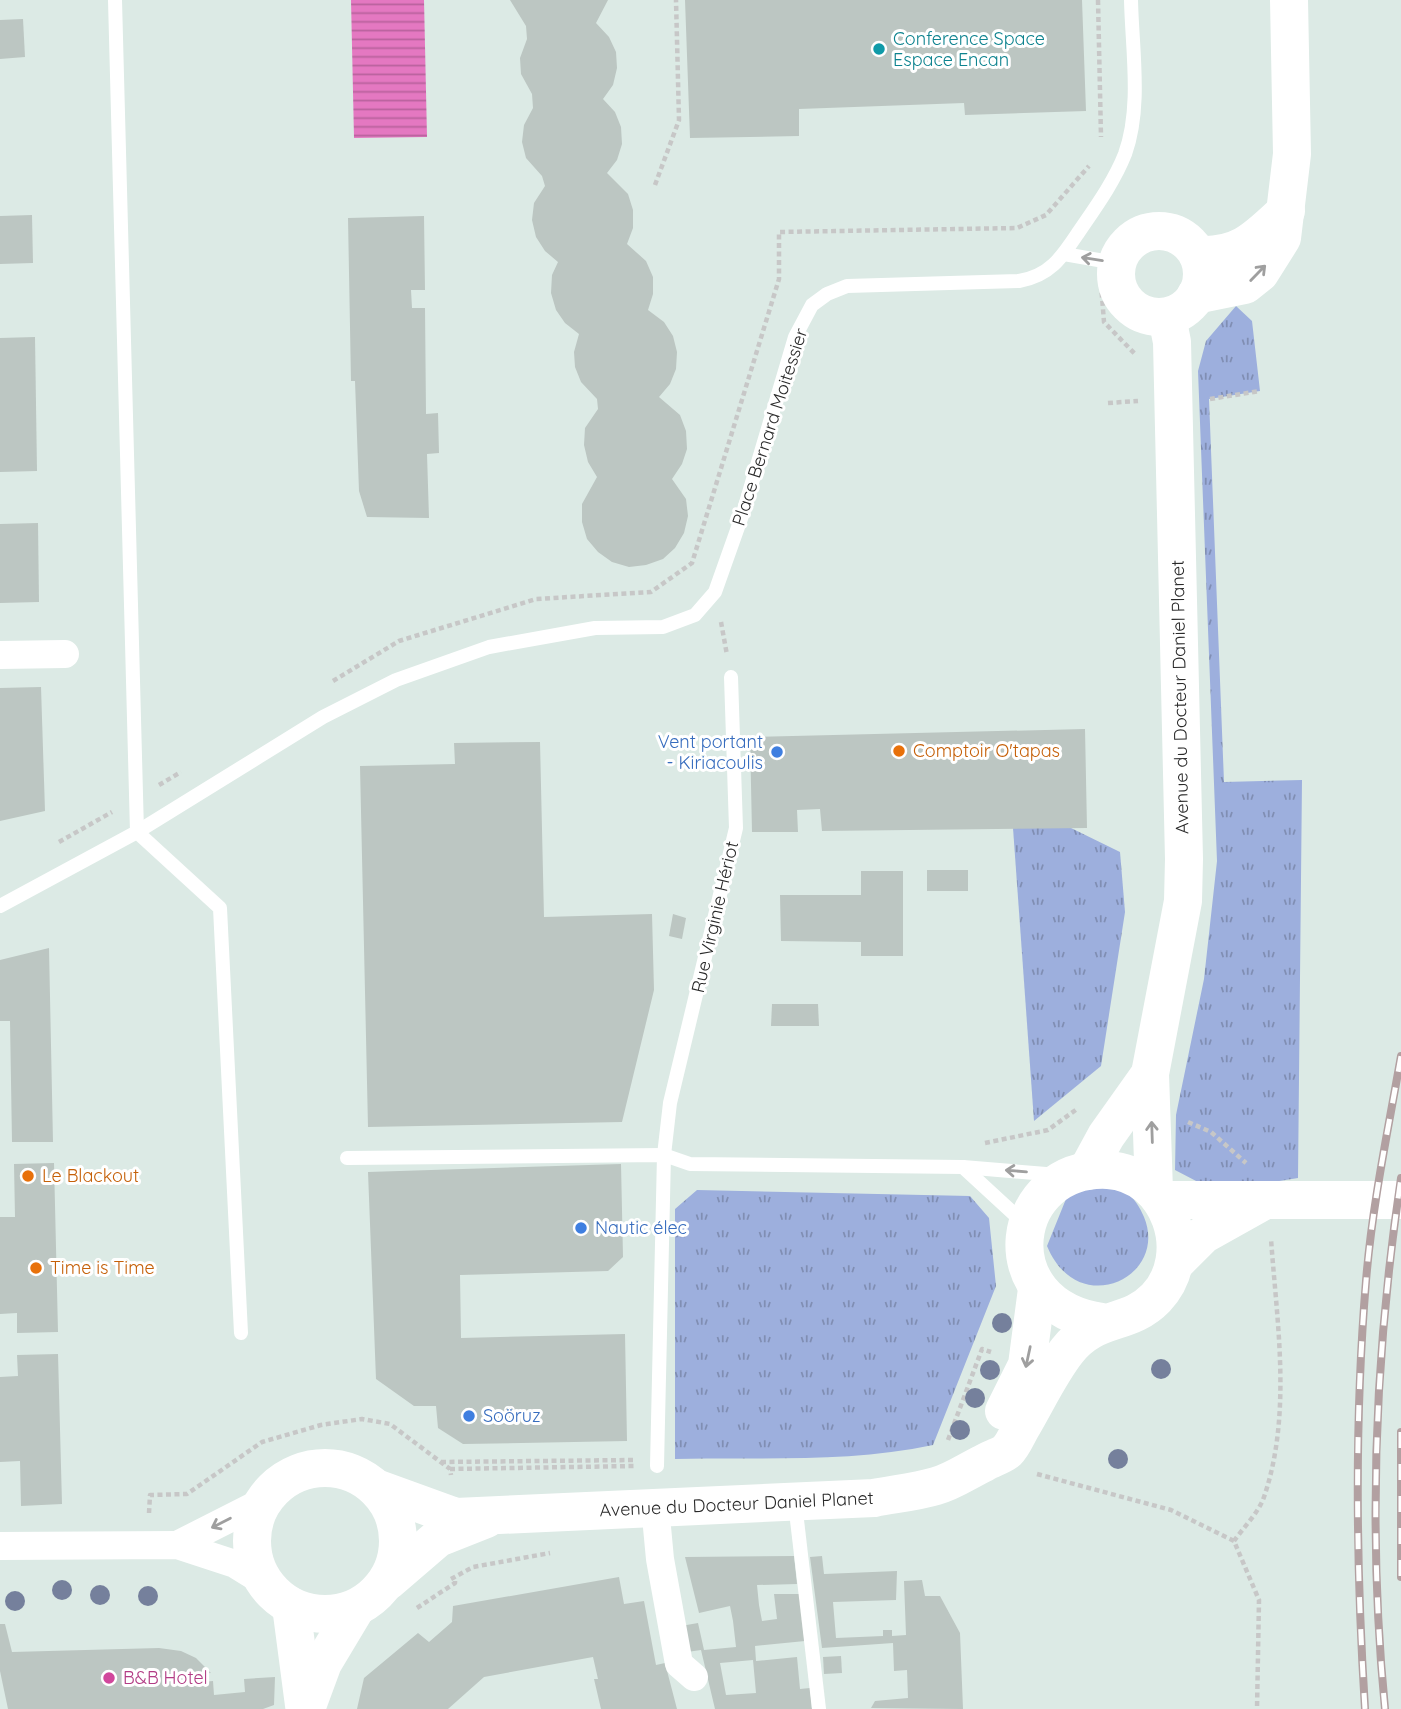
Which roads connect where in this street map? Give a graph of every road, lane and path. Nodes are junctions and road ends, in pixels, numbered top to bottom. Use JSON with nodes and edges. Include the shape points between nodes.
{"nodes":[{"id":1,"x":115,"y":0,"type":"edge"},
{"id":2,"x":676,"y":0,"type":"edge"},
{"id":3,"x":1098,"y":0,"type":"edge"},
{"id":4,"x":1131,"y":0,"type":"edge"},
{"id":5,"x":1289,"y":0,"type":"edge"},
{"id":6,"x":1101,"y":138,"type":"dead end"},
{"id":7,"x":1094,"y":161,"type":"dead end"},
{"id":8,"x":655,"y":185,"type":"dead end"},
{"id":9,"x":1286,"y":211,"type":"junction"},
{"id":10,"x":1064,"y":254,"type":"junction"},
{"id":11,"x":1120,"y":255,"type":"junction"},
{"id":12,"x":1198,"y":255,"type":"junction"},
{"id":13,"x":1182,"y":306,"type":"junction"},
{"id":14,"x":715,"y":592,"type":"junction"},
{"id":15,"x":65,"y":654,"type":"dead end"},
{"id":16,"x":0,"y":655,"type":"edge"},
{"id":17,"x":730,"y":677,"type":"joint"},
{"id":18,"x":327,"y":684,"type":"dead end"},
{"id":19,"x":183,"y":771,"type":"dead end"},
{"id":20,"x":136,"y":798,"type":"junction"},
{"id":21,"x":137,"y":832,"type":"junction"},
{"id":22,"x":57,"y":844,"type":"dead end"},
{"id":23,"x":0,"y":906,"type":"edge"},
{"id":24,"x":1150,"y":1074,"type":"junction"},
{"id":25,"x":1082,"y":1105,"type":"dead end"},
{"id":26,"x":1186,"y":1121,"type":"dead end"},
{"id":27,"x":664,"y":1155,"type":"junction"},
{"id":28,"x":347,"y":1158,"type":"dead end"},
{"id":29,"x":963,"y":1167,"type":"junction"},
{"id":30,"x":1079,"y":1173,"type":"junction"},
{"id":31,"x":1158,"y":1196,"type":"junction"},
{"id":32,"x":1265,"y":1199,"type":"junction"},
{"id":33,"x":1401,"y":1200,"type":"edge"},
{"id":34,"x":1027,"y":1226,"type":"junction"},
{"id":35,"x":1175,"y":1263,"type":"junction"},
{"id":36,"x":1037,"y":1289,"type":"junction"},
{"id":37,"x":1102,"y":1322,"type":"junction"},
{"id":38,"x":241,"y":1333,"type":"dead end"},
{"id":39,"x":1027,"y":1365,"type":"junction"},
{"id":40,"x":949,"y":1465,"type":"junction"},
{"id":41,"x":657,"y":1466,"type":"joint"},
{"id":42,"x":450,"y":1469,"type":"dead end"},
{"id":43,"x":1036,"y":1473,"type":"dead end"},
{"id":44,"x":376,"y":1488,"type":"junction"},
{"id":45,"x":264,"y":1501,"type":"junction"},
{"id":46,"x":795,"y":1502,"type":"junction"},
{"id":47,"x":655,"y":1506,"type":"junction"},
{"id":48,"x":516,"y":1514,"type":"junction"},
{"id":49,"x":1234,"y":1541,"type":"junction"},
{"id":50,"x":177,"y":1545,"type":"junction"},
{"id":51,"x":0,"y":1546,"type":"edge"},
{"id":52,"x":455,"y":1577,"type":"dead end"},
{"id":53,"x":387,"y":1581,"type":"junction"},
{"id":54,"x":278,"y":1594,"type":"junction"},
{"id":55,"x":356,"y":1608,"type":"junction"},
{"id":56,"x":408,"y":1613,"type":"dead end"},
{"id":57,"x":694,"y":1677,"type":"dead end"},
{"id":58,"x":305,"y":1709,"type":"edge"},
{"id":59,"x":819,"y":1709,"type":"edge"},
{"id":60,"x":1257,"y":1709,"type":"edge"}],
"edges":[{"from":1,"to":20,"type":"lane"},
{"from":2,"to":8,"type":"path","via":[[679,120]]},
{"from":3,"to":6,"type":"path"},
{"from":4,"to":10,"type":"lane","via":[[1133,103],[1127,144],[1104,195]]},
{"from":5,"to":9,"type":"street","via":[[1292,154]]},
{"from":7,"to":18,"type":"path","via":[[1046,215],[1017,229],[779,232],[779,279],[692,563],[651,592],[536,600],[398,641]]},
{"from":9,"to":12,"type":"street","via":[[1258,237],[1224,256]]},
{"from":13,"to":9,"type":"street","one_way":true,"via":[[1245,285],[1260,272],[1282,238]]},
{"from":11,"to":10,"type":"lane","one_way":true,"via":[[1104,261]]},
{"from":10,"to":14,"type":"lane","name":"Place Bernard Moitessier","via":[[1038,278],[847,286],[812,305],[795,337]]},
{"from":11,"to":12,"type":"street","via":[[1136,237],[1162,231],[1177,234]]},
{"from":11,"to":13,"type":"street","via":[[1115,279],[1126,303],[1152,317]]},
{"from":12,"to":13,"type":"street","via":[[1202,282]]},
{"from":13,"to":24,"type":"street","name":"Avenue du Docteur Daniel Planet","via":[[1172,342],[1183,901]]},
{"from":14,"to":17,"type":"path"},
{"from":14,"to":21,"type":"lane","via":[[695,615],[663,627],[595,628],[489,647],[396,680],[323,717]]},
{"from":15,"to":16,"type":"street"},
{"from":17,"to":27,"type":"lane","name":"Rue Virginie Hériot","via":[[736,828],[670,1103]]},
{"from":19,"to":20,"type":"path"},
{"from":20,"to":21,"type":"lane"},
{"from":20,"to":22,"type":"path"},
{"from":21,"to":23,"type":"lane"},
{"from":21,"to":38,"type":"lane","via":[[220,908]]},
{"from":24,"to":30,"type":"street","name":"Avenue du Docteur Daniel Planet"},
{"from":31,"to":24,"type":"street","name":"Avenue du Docteur Daniel Planet","one_way":true},
{"from":25,"to":29,"type":"path","via":[[1048,1130],[994,1139],[966,1151]]},
{"from":26,"to":32,"type":"path","via":[[1211,1132],[1259,1175]]},
{"from":27,"to":28,"type":"lane"},
{"from":27,"to":29,"type":"lane","via":[[690,1164]]},
{"from":27,"to":41,"type":"lane","name":"Rue Virginie Hériot"},
{"from":30,"to":29,"type":"lane","one_way":true},
{"from":29,"to":34,"type":"lane"},
{"from":30,"to":31,"type":"street","via":[[1111,1170],[1134,1177]]},
{"from":30,"to":34,"type":"street","via":[[1050,1188],[1035,1205]]},
{"from":31,"to":32,"type":"street"},
{"from":31,"to":35,"type":"street","via":[[1172,1219]]},
{"from":32,"to":33,"type":"street"},
{"from":32,"to":35,"type":"street","via":[[1203,1235]]},
{"from":32,"to":49,"type":"path","via":[[1280,1359],[1277,1438],[1263,1499]]},
{"from":34,"to":36,"type":"street","via":[[1024,1248]]},
{"from":35,"to":37,"type":"street","via":[[1168,1282],[1140,1311]]},
{"from":36,"to":37,"type":"street","via":[[1055,1307],[1077,1319]]},
{"from":36,"to":39,"type":"street","one_way":true},
{"from":37,"to":40,"type":"street","name":"Avenue du Docteur Daniel Planet","via":[[1067,1351],[1007,1451]]},
{"from":39,"to":40,"type":"street","via":[[998,1422]]},
{"from":39,"to":40,"type":"path","via":[[982,1349]]},
{"from":40,"to":46,"type":"street","name":"Avenue du Docteur Daniel Planet","via":[[938,1486],[874,1498]]},
{"from":41,"to":42,"type":"path"},
{"from":43,"to":49,"type":"path","via":[[1171,1510]]},
{"from":44,"to":45,"type":"street","via":[[358,1475],[317,1469],[296,1474]]},
{"from":44,"to":48,"type":"street","name":"Avenue du Docteur Daniel Planet","via":[[456,1517]]},
{"from":44,"to":53,"type":"street","via":[[391,1508],[398,1532],[397,1557]]},
{"from":45,"to":50,"type":"street","one_way":true},
{"from":45,"to":54,"type":"street","via":[[256,1516],[252,1550]]},
{"from":46,"to":47,"type":"street","name":"Avenue du Docteur Daniel Planet"},
{"from":46,"to":59,"type":"lane"},
{"from":47,"to":48,"type":"street","name":"Avenue du Docteur Daniel Planet"},
{"from":47,"to":57,"type":"street","via":[[679,1664]]},
{"from":48,"to":53,"type":"street","name":"Avenue du Docteur Daniel Planet","via":[[475,1521],[438,1538]]},
{"from":49,"to":60,"type":"path","via":[[1259,1600]]},
{"from":50,"to":51,"type":"street"},
{"from":50,"to":54,"type":"street","via":[[235,1564]]},
{"from":52,"to":56,"type":"path","via":[[455,1583]]},
{"from":53,"to":55,"type":"street"},
{"from":54,"to":55,"type":"street","via":[[312,1614]]},
{"from":54,"to":58,"type":"street"},
{"from":55,"to":58,"type":"street","via":[[324,1663]]}]}
